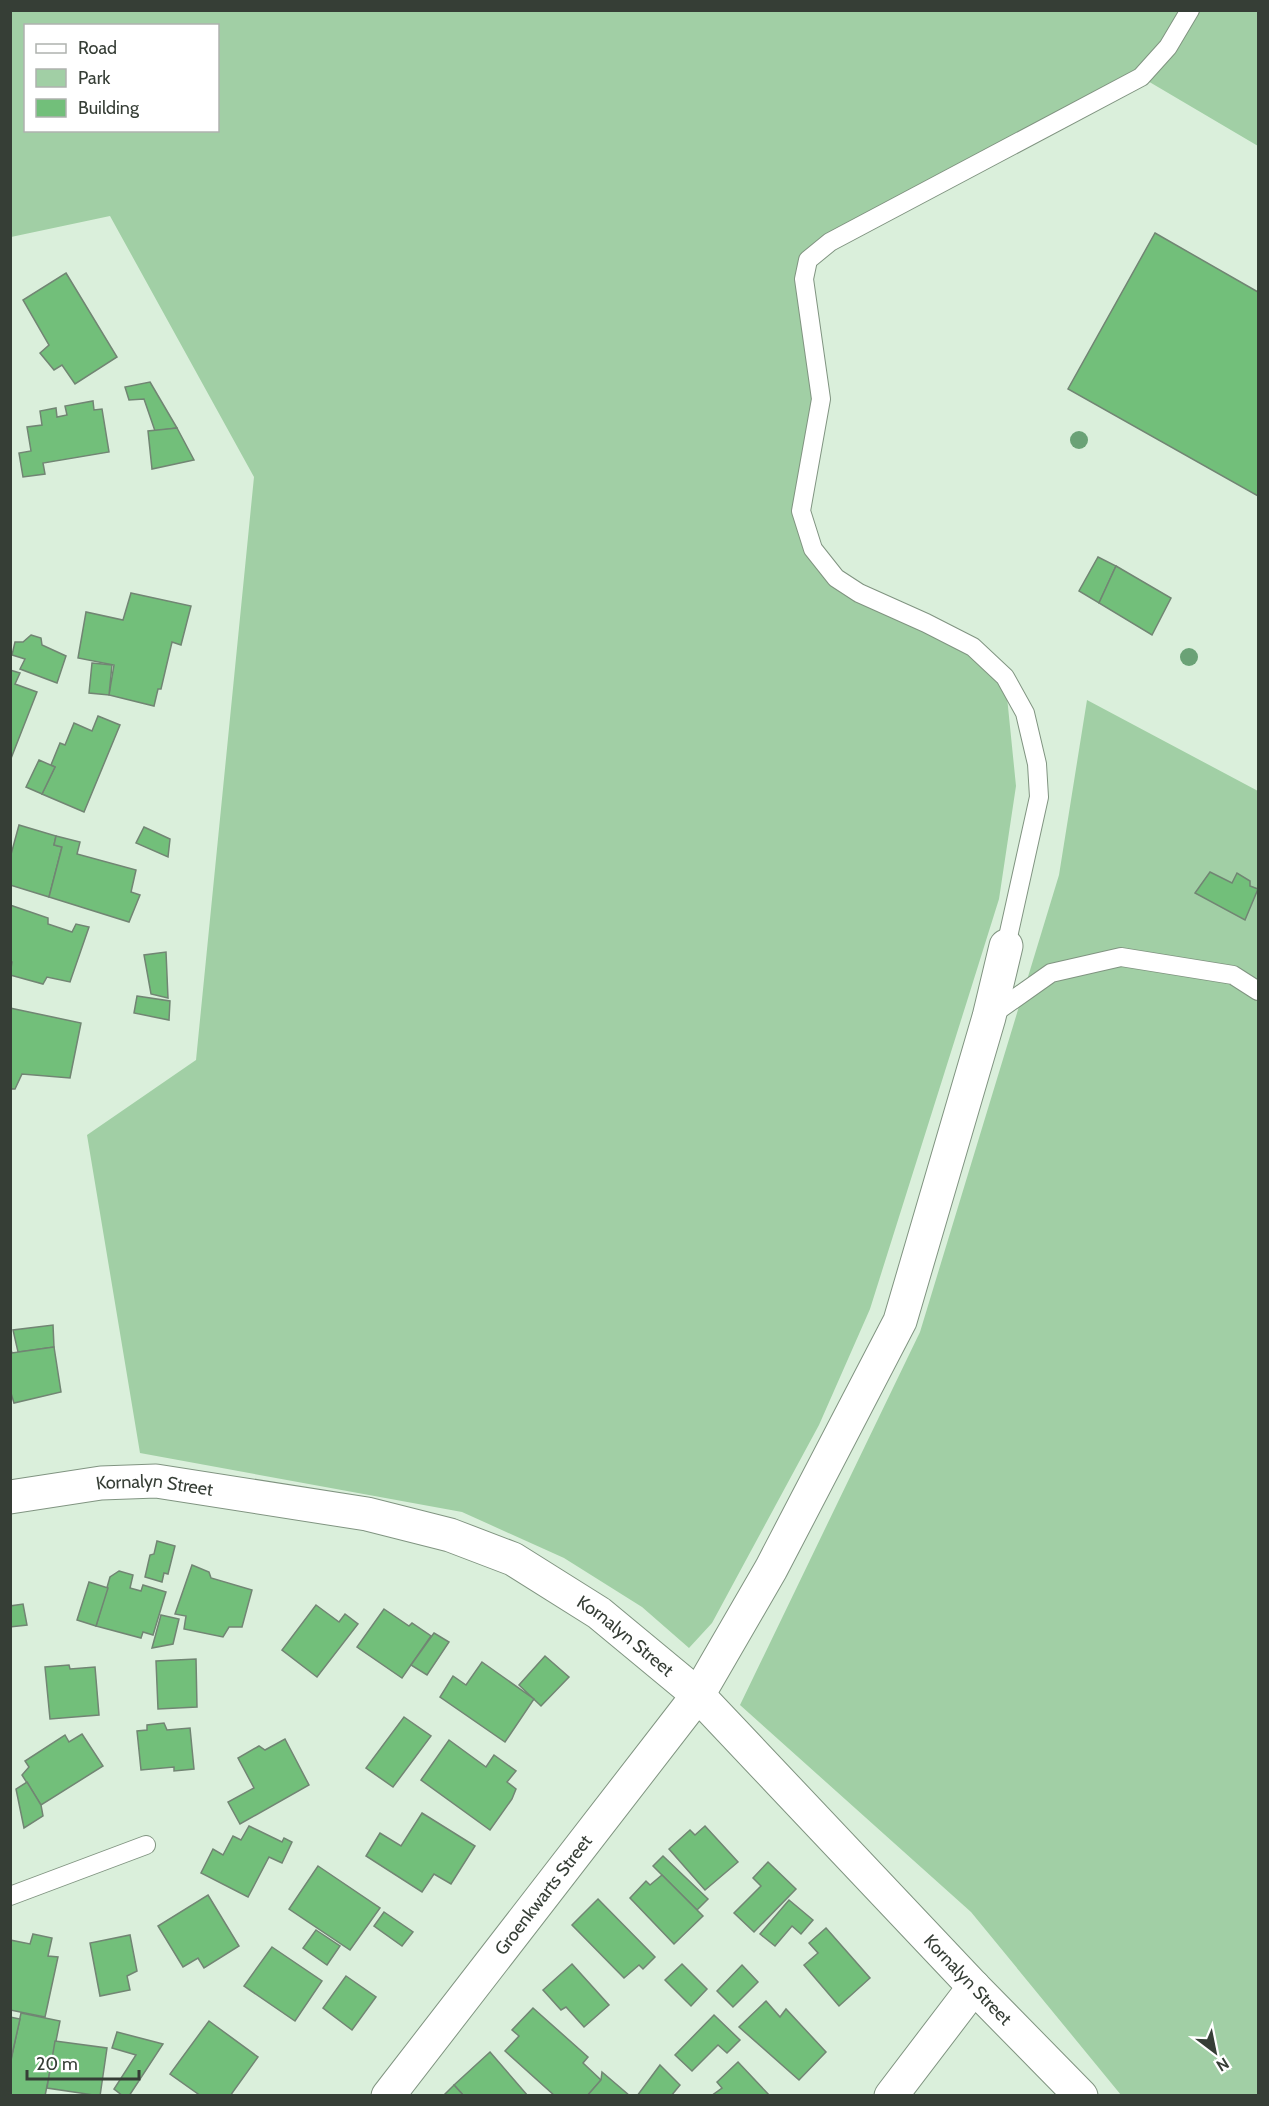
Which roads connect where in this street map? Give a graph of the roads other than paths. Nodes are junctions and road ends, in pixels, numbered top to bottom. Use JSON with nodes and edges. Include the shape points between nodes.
{"nodes":[{"id":1,"x":1190,"y":10,"type":"edge"},
{"id":2,"x":1006,"y":946,"type":"joint"},
{"id":3,"x":1258,"y":991,"type":"edge"},
{"id":4,"x":989,"y":1017,"type":"junction"},
{"id":5,"x":10,"y":1497,"type":"edge"},
{"id":6,"x":698,"y":1695,"type":"junction"},
{"id":7,"x":146,"y":1845,"type":"dead end"},
{"id":8,"x":10,"y":1896,"type":"edge"},
{"id":9,"x":974,"y":1987,"type":"junction"},
{"id":10,"x":388,"y":2096,"type":"edge"},
{"id":11,"x":891,"y":2096,"type":"edge"},
{"id":12,"x":1081,"y":2096,"type":"edge"}],
"edges":[{"from":1,"to":2,"type":"lane","via":[[1168,47],[1141,77],[830,242],[808,260],[804,279],[821,399],[801,511],[813,549],[836,578],[859,593],[973,647],[1005,677],[1025,713],[1037,764],[1039,797]]},
{"from":2,"to":4,"type":"street","name":"Groenkwarts Street"},
{"from":3,"to":4,"type":"lane","via":[[1233,975],[1121,957],[1051,973]]},
{"from":4,"to":6,"type":"street","name":"Groenkwarts Street","via":[[900,1321],[771,1569]]},
{"from":5,"to":6,"type":"street","name":"Kornalyn Street","via":[[101,1483],[156,1481],[367,1514],[450,1535],[513,1559],[600,1613]]},
{"from":6,"to":9,"type":"street","name":"Kornalyn Street"},
{"from":6,"to":10,"type":"street","name":"Groenkwarts Street"},
{"from":7,"to":8,"type":"lane"},
{"from":9,"to":11,"type":"street"},
{"from":9,"to":12,"type":"street","name":"Kornalyn Street"}]}
